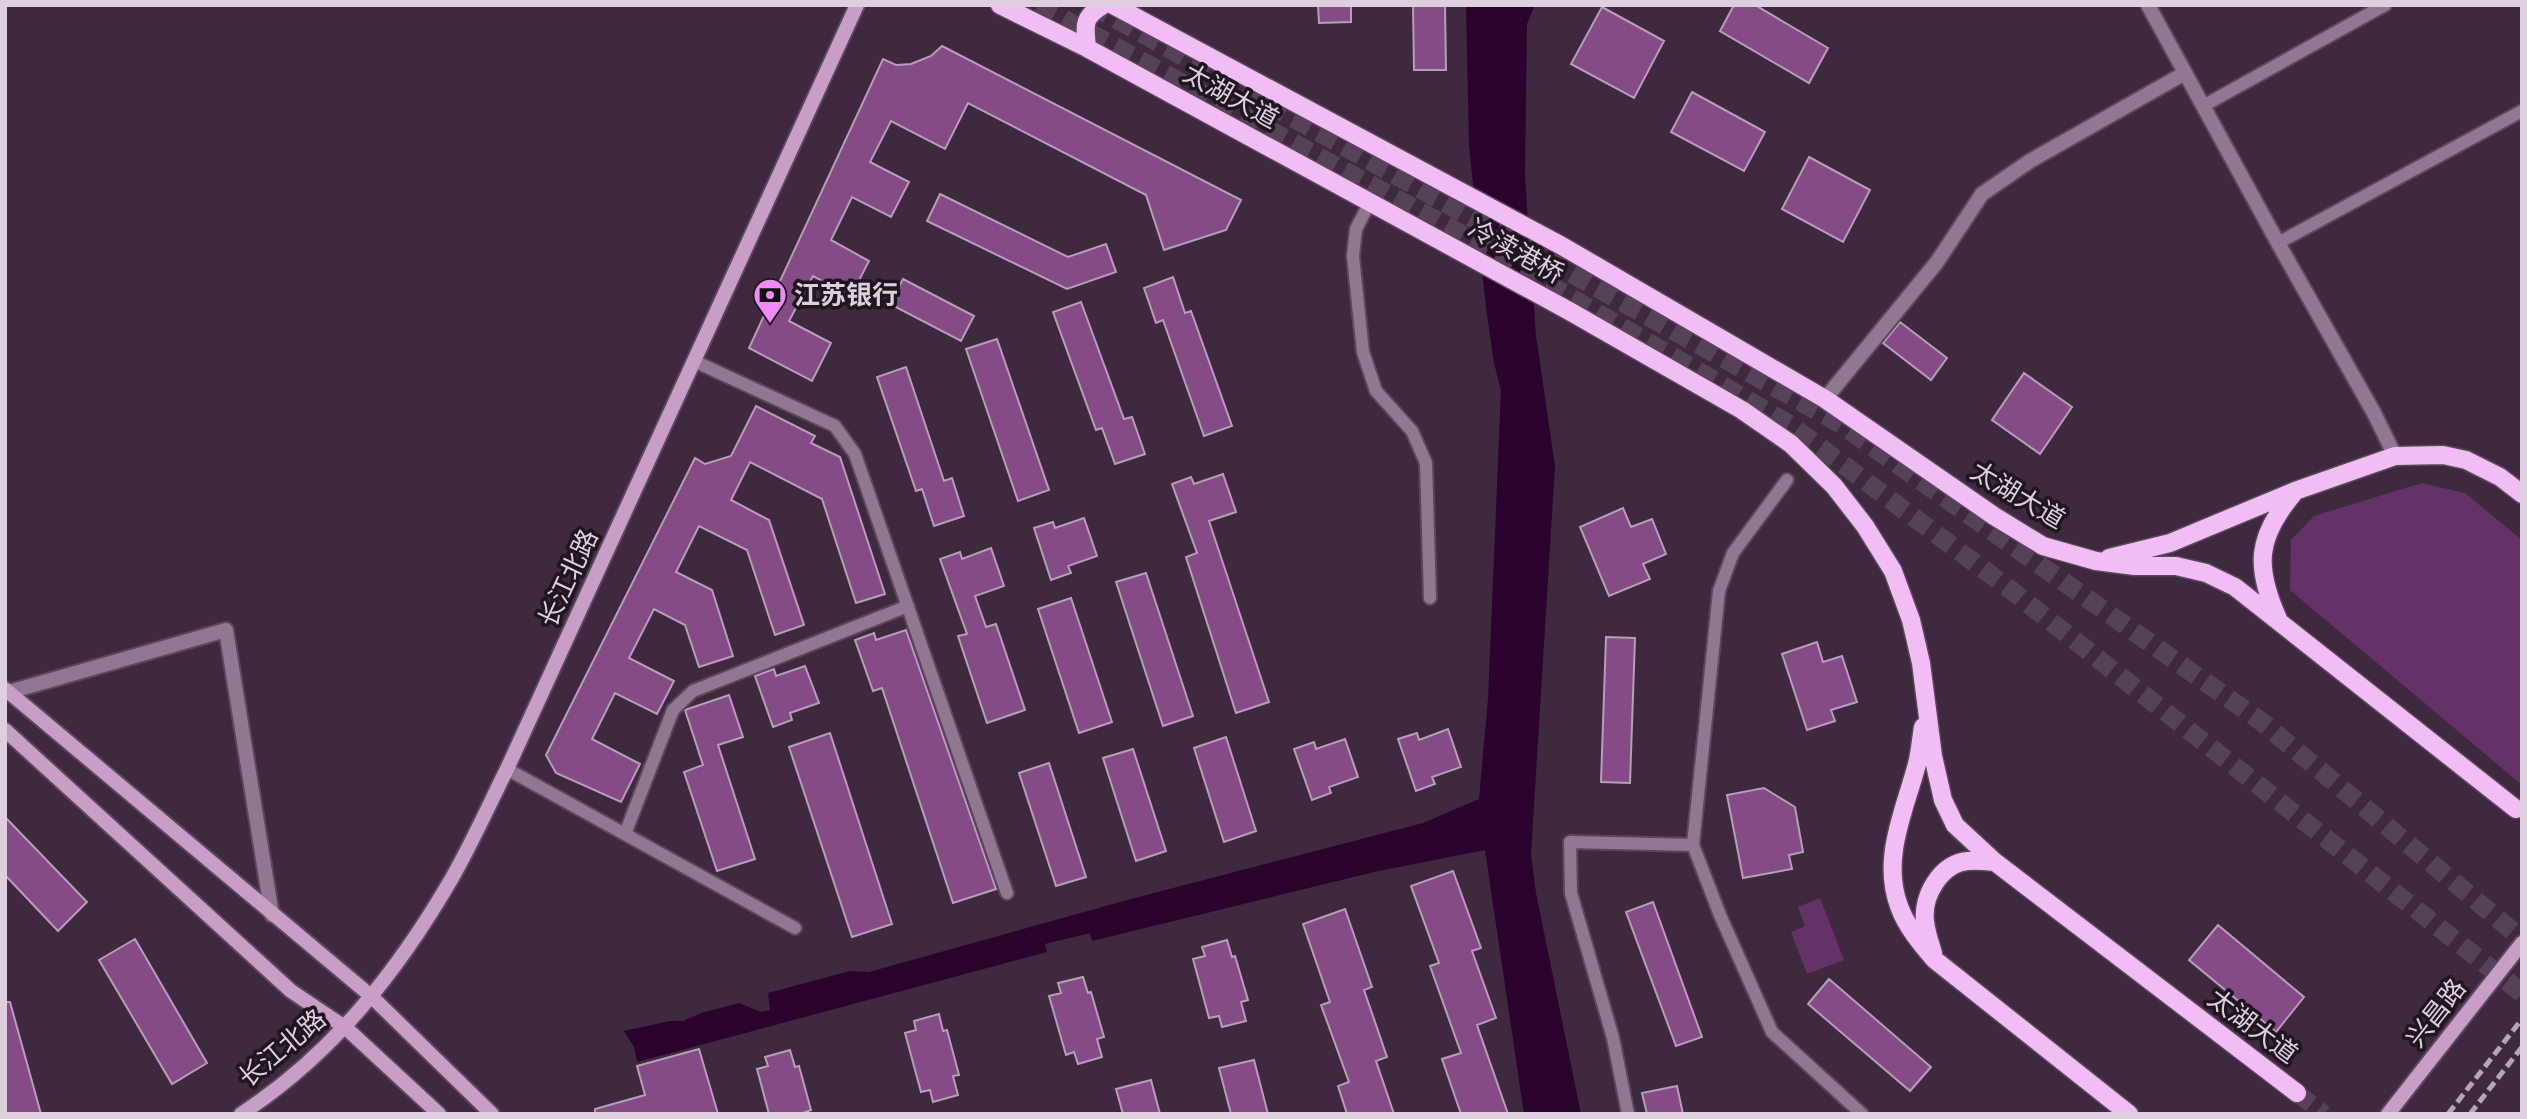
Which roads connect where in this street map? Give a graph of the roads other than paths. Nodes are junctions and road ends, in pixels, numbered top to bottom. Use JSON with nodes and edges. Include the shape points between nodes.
{"nodes":[{"id":1,"x":857,"y":5,"type":"edge"},
{"id":2,"x":1000,"y":5,"type":"edge"},
{"id":3,"x":1103,"y":5,"type":"edge"},
{"id":4,"x":1113,"y":5,"type":"edge"},
{"id":5,"x":2148,"y":5,"type":"edge"},
{"id":6,"x":2385,"y":5,"type":"edge"},
{"id":7,"x":1087,"y":48,"type":"junction"},
{"id":8,"x":2185,"y":73,"type":"junction"},
{"id":9,"x":2203,"y":106,"type":"junction"},
{"id":10,"x":2522,"y":111,"type":"edge"},
{"id":11,"x":1432,"y":178,"type":"joint"},
{"id":12,"x":1370,"y":202,"type":"junction"},
{"id":13,"x":1435,"y":237,"type":"joint"},
{"id":14,"x":2278,"y":243,"type":"junction"},
{"id":15,"x":1562,"y":246,"type":"joint"},
{"id":16,"x":1571,"y":312,"type":"joint"},
{"id":17,"x":694,"y":361,"type":"junction"},
{"id":18,"x":1825,"y":400,"type":"junction"},
{"id":19,"x":2395,"y":456,"type":"junction"},
{"id":20,"x":1787,"y":480,"type":"dead end"},
{"id":21,"x":2295,"y":491,"type":"junction"},
{"id":22,"x":2522,"y":494,"type":"edge"},
{"id":23,"x":2096,"y":561,"type":"junction"},
{"id":24,"x":1430,"y":598,"type":"dead end"},
{"id":25,"x":908,"y":606,"type":"junction"},
{"id":26,"x":2278,"y":620,"type":"junction"},
{"id":27,"x":7,"y":690,"type":"edge"},
{"id":28,"x":1926,"y":710,"type":"junction"},
{"id":29,"x":5,"y":730,"type":"edge"},
{"id":30,"x":507,"y":769,"type":"junction"},
{"id":31,"x":2516,"y":809,"type":"dead end"},
{"id":32,"x":625,"y":834,"type":"junction"},
{"id":33,"x":1693,"y":845,"type":"junction"},
{"id":34,"x":1995,"y":862,"type":"junction"},
{"id":35,"x":1007,"y":893,"type":"dead end"},
{"id":36,"x":272,"y":915,"type":"junction"},
{"id":37,"x":795,"y":928,"type":"dead end"},
{"id":38,"x":2522,"y":943,"type":"edge"},
{"id":39,"x":1935,"y":960,"type":"junction"},
{"id":40,"x":371,"y":996,"type":"junction"},
{"id":41,"x":346,"y":1028,"type":"junction"},
{"id":42,"x":2297,"y":1093,"type":"tunnel mouth"},
{"id":43,"x":241,"y":1114,"type":"edge"},
{"id":44,"x":439,"y":1114,"type":"edge"},
{"id":45,"x":492,"y":1114,"type":"edge"},
{"id":46,"x":1628,"y":1114,"type":"edge"},
{"id":47,"x":1862,"y":1114,"type":"edge"},
{"id":48,"x":2129,"y":1114,"type":"edge"},
{"id":49,"x":2388,"y":1114,"type":"edge"}],
"edges":[{"from":1,"to":17,"type":"main road","name":"长江北路"},
{"from":2,"to":7,"type":"main road","name":"太湖大道"},
{"from":3,"to":7,"type":"main road","via":[[1091,12],[1085,24]]},
{"from":4,"to":11,"type":"main road","name":"太湖大道"},
{"from":5,"to":8,"type":"street"},
{"from":6,"to":9,"type":"lane"},
{"from":7,"to":12,"type":"main road","name":"太湖大道"},
{"from":8,"to":9,"type":"street"},
{"from":8,"to":18,"type":"street","via":[[2029,160],[1982,194],[1937,262]]},
{"from":9,"to":14,"type":"street"},
{"from":10,"to":14,"type":"lane"},
{"from":11,"to":15,"type":"main road","name":"冷渎港桥"},
{"from":12,"to":13,"type":"main road","name":"太湖大道"},
{"from":12,"to":24,"type":"lane","via":[[1356,229],[1353,256],[1363,352],[1376,391],[1412,431],[1426,463]]},
{"from":13,"to":16,"type":"main road","name":"冷渎港桥"},
{"from":14,"to":19,"type":"street"},
{"from":15,"to":18,"type":"main road","name":"太湖大道"},
{"from":16,"to":28,"type":"main road","name":"太湖大道","via":[[1742,411],[1791,444],[1834,486],[1892,571],[1911,620]]},
{"from":17,"to":25,"type":"lane","via":[[835,426],[855,454]]},
{"from":17,"to":30,"type":"main road","name":"长江北路"},
{"from":18,"to":23,"type":"main road","name":"太湖大道","via":[[2043,546]]},
{"from":19,"to":21,"type":"main road"},
{"from":19,"to":22,"type":"main road","via":[[2443,455],[2466,460]]},
{"from":20,"to":33,"type":"lane","via":[[1732,553],[1719,591]]},
{"from":21,"to":23,"type":"main road","via":[[2169,543]]},
{"from":21,"to":26,"type":"main road","via":[[2274,517],[2264,543],[2267,594]]},
{"from":23,"to":26,"type":"main road","name":"太湖大道","via":[[2176,566],[2206,573],[2235,587]]},
{"from":25,"to":32,"type":"lane","via":[[693,691],[673,710]]},
{"from":25,"to":35,"type":"lane"},
{"from":26,"to":31,"type":"main road","name":"太湖大道"},
{"from":27,"to":36,"type":"main road"},
{"from":27,"to":36,"type":"street","via":[[226,630]]},
{"from":28,"to":34,"type":"main road","name":"太湖大道","via":[[1943,800],[1955,825]]},
{"from":28,"to":39,"type":"main road","via":[[1891,870],[1899,906]]},
{"from":29,"to":41,"type":"main road","via":[[291,992]]},
{"from":30,"to":32,"type":"lane"},
{"from":30,"to":40,"type":"main road","name":"长江北路","via":[[452,877],[403,956]]},
{"from":32,"to":37,"type":"lane"},
{"from":33,"to":46,"type":"lane","via":[[1570,842],[1571,893],[1613,1038]]},
{"from":33,"to":47,"type":"lane","via":[[1772,1032]]},
{"from":34,"to":39,"type":"main road","via":[[1958,863],[1935,883],[1926,900],[1925,921]]},
{"from":34,"to":42,"type":"main road","name":"太湖大道"},
{"from":36,"to":40,"type":"main road"},
{"from":38,"to":49,"type":"main road","name":"兴昌路"},
{"from":39,"to":48,"type":"main road"},
{"from":40,"to":41,"type":"main road","name":"长江北路"},
{"from":40,"to":45,"type":"main road"},
{"from":41,"to":43,"type":"main road","name":"长江北路"},
{"from":41,"to":44,"type":"main road"}]}
